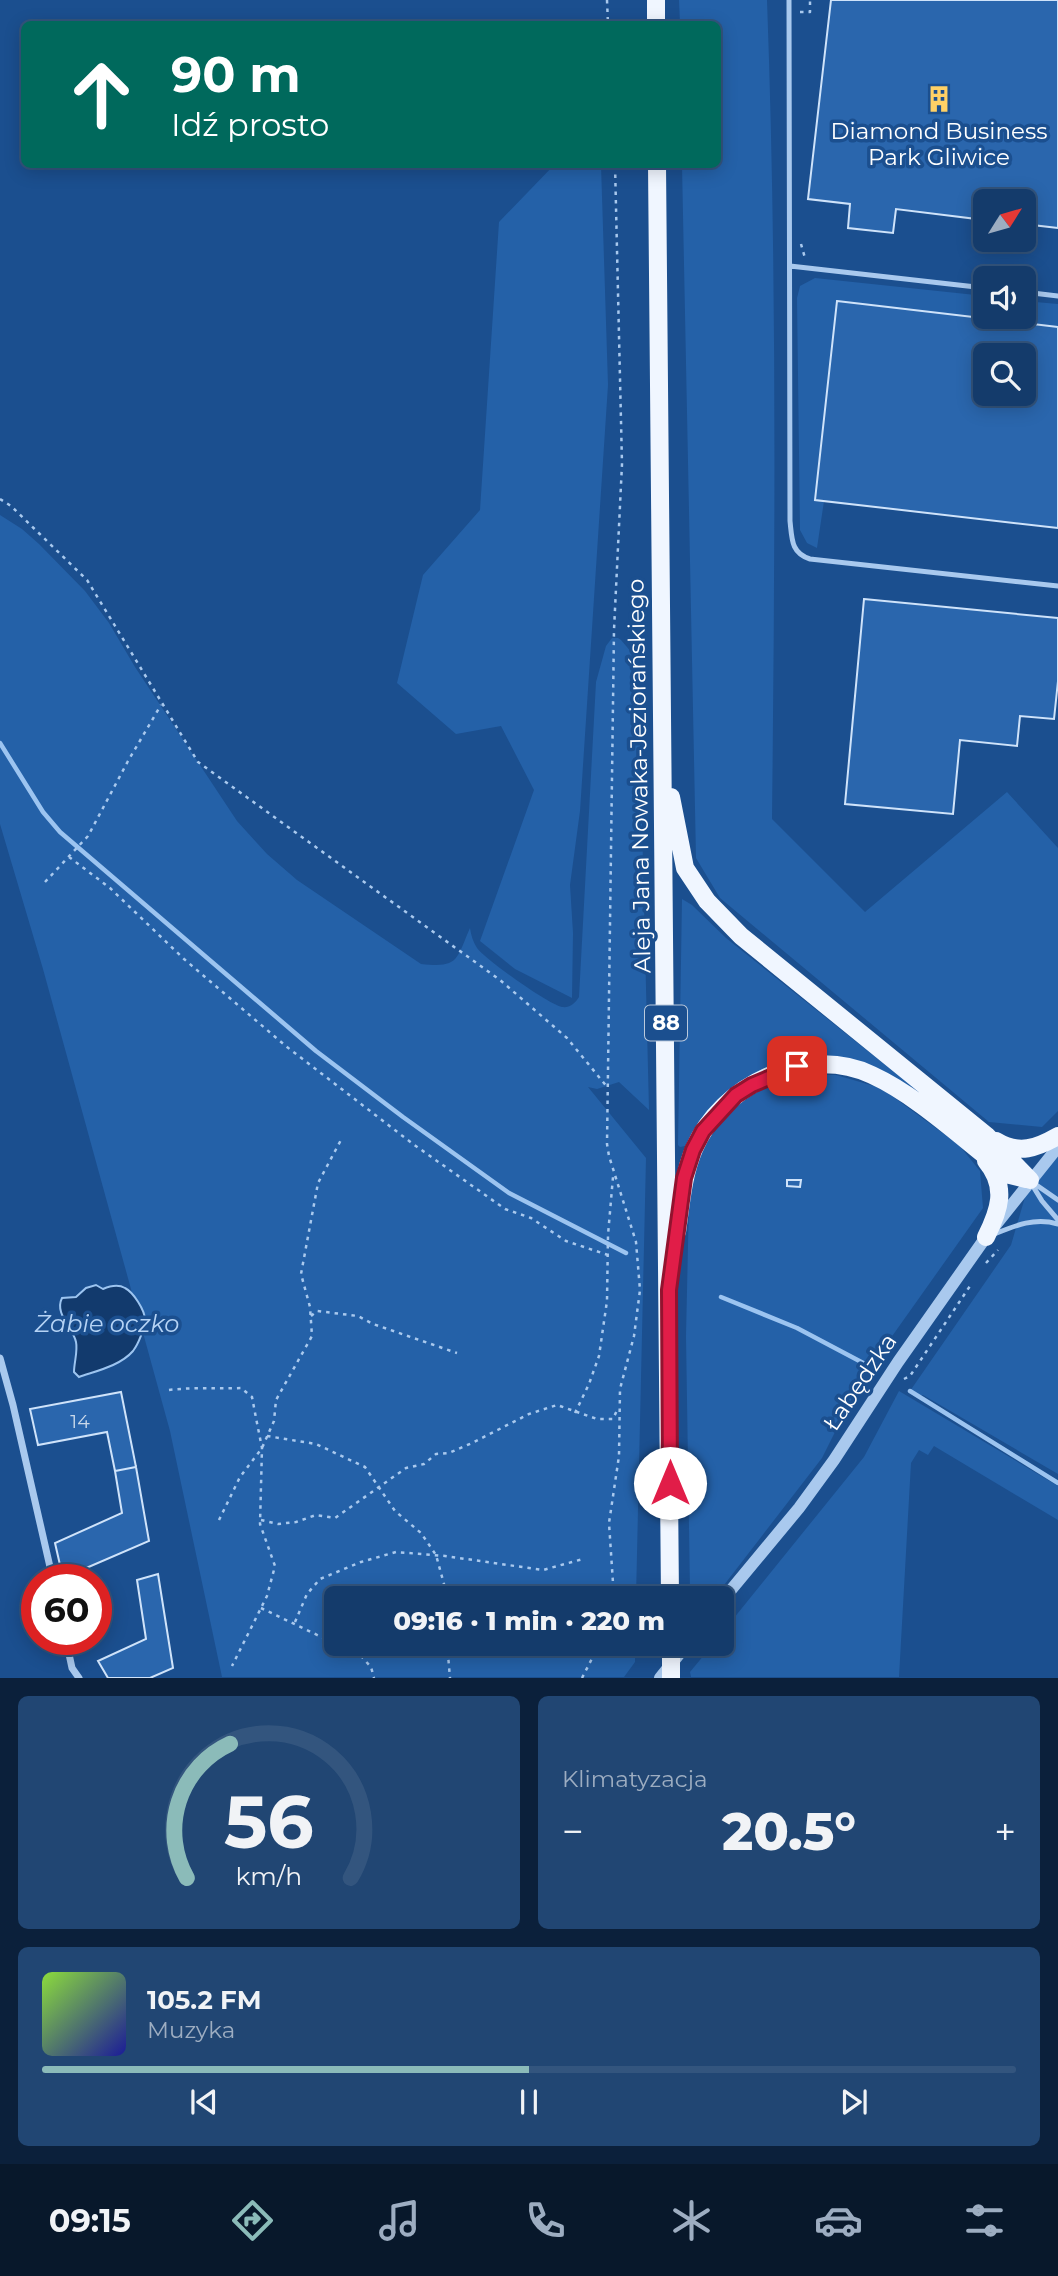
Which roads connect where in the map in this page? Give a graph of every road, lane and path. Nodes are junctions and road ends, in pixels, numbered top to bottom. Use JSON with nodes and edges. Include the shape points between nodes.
{"nodes":[{"id":1,"x":607,"y":0,"type":"edge"},
{"id":2,"x":656,"y":0,"type":"edge"},
{"id":3,"x":789,"y":0,"type":"edge"},
{"id":4,"x":810,"y":0,"type":"edge"},
{"id":5,"x":794,"y":12,"type":"dead end"},
{"id":6,"x":608,"y":21,"type":"edge"},
{"id":7,"x":656,"y":21,"type":"edge"},
{"id":8,"x":615,"y":168,"type":"edge"},
{"id":9,"x":657,"y":168,"type":"edge"},
{"id":10,"x":790,"y":266,"type":"junction"},
{"id":11,"x":973,"y":287,"type":"edge"},
{"id":12,"x":1036,"y":293,"type":"edge"},
{"id":13,"x":1058,"y":296,"type":"edge"},
{"id":14,"x":0,"y":499,"type":"edge"},
{"id":15,"x":1058,"y":586,"type":"edge"},
{"id":16,"x":162,"y":703,"type":"junction"},
{"id":17,"x":663,"y":755,"type":"junction"},
{"id":18,"x":69,"y":857,"type":"junction"},
{"id":19,"x":45,"y":882,"type":"dead end"},
{"id":20,"x":608,"y":1088,"type":"junction"},
{"id":21,"x":987,"y":1136,"type":"junction"},
{"id":22,"x":1058,"y":1136,"type":"edge"},
{"id":23,"x":342,"y":1138,"type":"dead end"},
{"id":24,"x":1058,"y":1147,"type":"edge"},
{"id":25,"x":976,"y":1151,"type":"junction"},
{"id":26,"x":614,"y":1173,"type":"junction"},
{"id":27,"x":1030,"y":1180,"type":"junction"},
{"id":28,"x":1058,"y":1200,"type":"edge"},
{"id":29,"x":1058,"y":1222,"type":"edge"},
{"id":30,"x":992,"y":1243,"type":"junction"},
{"id":31,"x":608,"y":1255,"type":"junction"},
{"id":32,"x":984,"y":1265,"type":"dead end"},
{"id":33,"x":977,"y":1276,"type":"dead end"},
{"id":34,"x":669,"y":1290,"type":"junction"},
{"id":35,"x":311,"y":1316,"type":"junction"},
{"id":36,"x":457,"y":1353,"type":"dead end"},
{"id":37,"x":0,"y":1358,"type":"edge"},
{"id":38,"x":901,"y":1381,"type":"dead end"},
{"id":39,"x":169,"y":1390,"type":"dead end"},
{"id":40,"x":619,"y":1406,"type":"junction"},
{"id":41,"x":575,"y":1412,"type":"junction"},
{"id":42,"x":267,"y":1436,"type":"junction"},
{"id":43,"x":262,"y":1448,"type":"junction"},
{"id":44,"x":378,"y":1487,"type":"junction"},
{"id":45,"x":219,"y":1520,"type":"dead end"},
{"id":46,"x":261,"y":1520,"type":"junction"},
{"id":47,"x":436,"y":1555,"type":"junction"},
{"id":48,"x":583,"y":1559,"type":"dead end"},
{"id":49,"x":49,"y":1564,"type":"edge"},
{"id":50,"x":444,"y":1586,"type":"edge"},
{"id":51,"x":613,"y":1586,"type":"edge"},
{"id":52,"x":670,"y":1586,"type":"edge"},
{"id":53,"x":734,"y":1586,"type":"edge"},
{"id":54,"x":261,"y":1608,"type":"junction"},
{"id":55,"x":295,"y":1622,"type":"junction"},
{"id":56,"x":69,"y":1655,"type":"edge"},
{"id":57,"x":448,"y":1656,"type":"edge"},
{"id":58,"x":593,"y":1656,"type":"edge"},
{"id":59,"x":671,"y":1656,"type":"edge"},
{"id":60,"x":678,"y":1656,"type":"edge"},
{"id":61,"x":232,"y":1666,"type":"dead end"},
{"id":62,"x":79,"y":1678,"type":"edge"},
{"id":63,"x":374,"y":1678,"type":"edge"},
{"id":64,"x":450,"y":1678,"type":"edge"},
{"id":65,"x":582,"y":1678,"type":"edge"},
{"id":66,"x":660,"y":1678,"type":"edge"},
{"id":67,"x":671,"y":1678,"type":"edge"}],
"edges":[{"from":1,"to":6,"type":"path"},
{"from":2,"to":7,"type":"main road"},
{"from":3,"to":10,"type":"lane"},
{"from":4,"to":5,"type":"path","via":[[810,12]]},
{"from":8,"to":20,"type":"path","via":[[622,464],[614,630]]},
{"from":9,"to":17,"type":"main road","name":"Aleja Jana Nowaka-Jeziorańskiego","number":"88"},
{"from":10,"to":11,"type":"lane"},
{"from":10,"to":15,"type":"lane","via":[[790,521],[794,550],[810,559]]},
{"from":12,"to":13,"type":"lane"},
{"from":14,"to":16,"type":"path","via":[[87,580]]},
{"from":16,"to":18,"type":"path","via":[[88,836]]},
{"from":16,"to":20,"type":"path","via":[[198,762],[500,980],[566,1038]]},
{"from":17,"to":21,"type":"main road","via":[[685,868],[707,901],[741,936]]},
{"from":17,"to":34,"type":"main road","name":"Aleja Jana Nowaka-Jeziorańskiego","number":"88"},
{"from":18,"to":19,"type":"path"},
{"from":18,"to":31,"type":"path","via":[[110,888],[184,960],[287,1047],[403,1137],[505,1209],[531,1218],[566,1241]]},
{"from":20,"to":26,"type":"path","via":[[607,1143]]},
{"from":21,"to":22,"type":"main road","via":[[1004,1146],[1026,1150]]},
{"from":21,"to":27,"type":"main road"},
{"from":23,"to":35,"type":"path","via":[[318,1183],[301,1274]]},
{"from":24,"to":27,"type":"street","name":"Łabędzka"},
{"from":25,"to":27,"type":"main road","via":[[1010,1175]]},
{"from":25,"to":30,"type":"main road","via":[[993,1170],[999,1189]]},
{"from":25,"to":34,"type":"main road","via":[[894,1086],[869,1073],[820,1064],[772,1075],[736,1095],[698,1140],[684,1178]]},
{"from":26,"to":31,"type":"path"},
{"from":26,"to":40,"type":"path","via":[[636,1242],[640,1290]]},
{"from":27,"to":28,"type":"lane"},
{"from":27,"to":29,"type":"lane"},
{"from":27,"to":30,"type":"street","name":"Łabędzka"},
{"from":29,"to":30,"type":"lane","via":[[1033,1221]]},
{"from":30,"to":32,"type":"path"},
{"from":30,"to":53,"type":"street","name":"Łabędzka","via":[[898,1362],[799,1508]]},
{"from":31,"to":41,"type":"path","via":[[599,1356]]},
{"from":33,"to":38,"type":"path","via":[[910,1376]]},
{"from":34,"to":52,"type":"main road","name":"Aleja Jana Nowaka-Jeziorańskiego","number":"88"},
{"from":35,"to":36,"type":"path","via":[[317,1311],[358,1316]]},
{"from":35,"to":42,"type":"path","via":[[312,1336],[276,1400]]},
{"from":37,"to":49,"type":"street"},
{"from":39,"to":43,"type":"path","via":[[241,1388],[252,1397]]},
{"from":40,"to":41,"type":"path","via":[[613,1419]]},
{"from":40,"to":51,"type":"path","via":[[619,1456],[608,1522]]},
{"from":41,"to":44,"type":"path","via":[[556,1405],[529,1414],[472,1443],[406,1468]]},
{"from":42,"to":43,"type":"path"},
{"from":42,"to":44,"type":"path","via":[[316,1444],[338,1453],[365,1467]]},
{"from":43,"to":45,"type":"path","via":[[240,1477]]},
{"from":43,"to":46,"type":"path"},
{"from":44,"to":46,"type":"path","via":[[335,1518],[316,1515],[278,1524]]},
{"from":44,"to":47,"type":"path"},
{"from":46,"to":54,"type":"path","via":[[275,1566]]},
{"from":47,"to":48,"type":"path","via":[[543,1570]]},
{"from":47,"to":50,"type":"path"},
{"from":47,"to":55,"type":"path","via":[[396,1552],[320,1579],[307,1594]]},
{"from":54,"to":55,"type":"path"},
{"from":54,"to":61,"type":"path"},
{"from":55,"to":63,"type":"path","via":[[360,1656]]},
{"from":56,"to":62,"type":"street"},
{"from":57,"to":64,"type":"path"},
{"from":58,"to":65,"type":"path"},
{"from":59,"to":67,"type":"main road","bridge":true},
{"from":60,"to":66,"type":"street"}]}
